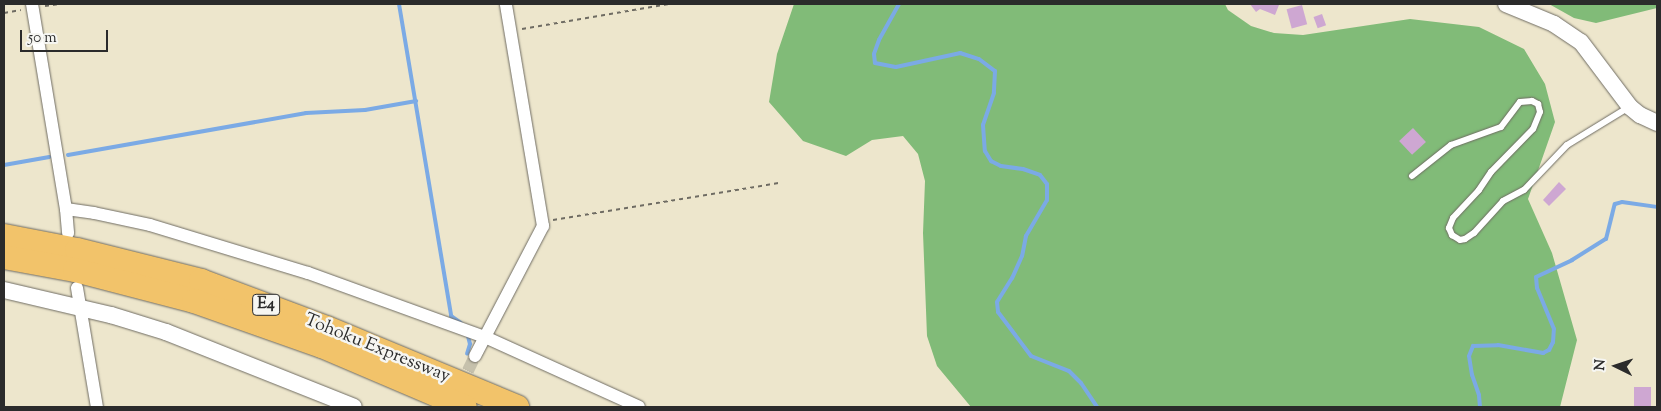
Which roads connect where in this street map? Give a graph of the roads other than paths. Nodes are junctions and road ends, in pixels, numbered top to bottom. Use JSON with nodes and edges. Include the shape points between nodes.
{"nodes":[{"id":1,"x":506,"y":4,"type":"edge"},
{"id":2,"x":1506,"y":4,"type":"edge"},
{"id":3,"x":32,"y":6,"type":"edge"},
{"id":4,"x":1630,"y":106,"type":"junction"},
{"id":5,"x":1657,"y":123,"type":"edge"},
{"id":6,"x":1412,"y":176,"type":"dead end"},
{"id":7,"x":66,"y":209,"type":"junction"},
{"id":8,"x":68,"y":232,"type":"dead end"},
{"id":9,"x":4,"y":236,"type":"edge"},
{"id":10,"x":4,"y":257,"type":"edge"},
{"id":11,"x":77,"y":288,"type":"dead end"},
{"id":12,"x":4,"y":290,"type":"edge"},
{"id":13,"x":80,"y":307,"type":"junction"},
{"id":14,"x":485,"y":337,"type":"junction"},
{"id":15,"x":475,"y":356,"type":"tunnel mouth"},
{"id":16,"x":97,"y":407,"type":"edge"},
{"id":17,"x":354,"y":407,"type":"edge"},
{"id":18,"x":465,"y":407,"type":"edge"},
{"id":19,"x":517,"y":407,"type":"edge"},
{"id":20,"x":639,"y":407,"type":"edge"}],
"edges":[{"from":1,"to":14,"type":"street","via":[[543,226]]},
{"from":2,"to":4,"type":"street","via":[[1554,24],[1581,42]]},
{"from":3,"to":7,"type":"street"},
{"from":4,"to":5,"type":"street"},
{"from":4,"to":6,"type":"lane","via":[[1567,145],[1524,190],[1503,201],[1474,234],[1465,239],[1452,235],[1453,218],[1534,129],[1539,119],[1538,104],[1520,102],[1501,127],[1451,145]]},
{"from":7,"to":8,"type":"street"},
{"from":7,"to":14,"type":"street","via":[[150,226],[308,273]]},
{"from":9,"to":19,"type":"highway","name":"Tohoku Expressway","number":"E4","via":[[87,252],[201,281],[327,328]]},
{"from":10,"to":18,"type":"highway","name":"Tohoku Expressway","number":"E4","via":[[75,270],[194,300],[322,346]]},
{"from":11,"to":13,"type":"street"},
{"from":12,"to":13,"type":"street"},
{"from":13,"to":16,"type":"street"},
{"from":13,"to":17,"type":"street","via":[[166,332]]},
{"from":14,"to":15,"type":"street"},
{"from":14,"to":20,"type":"street"}]}
